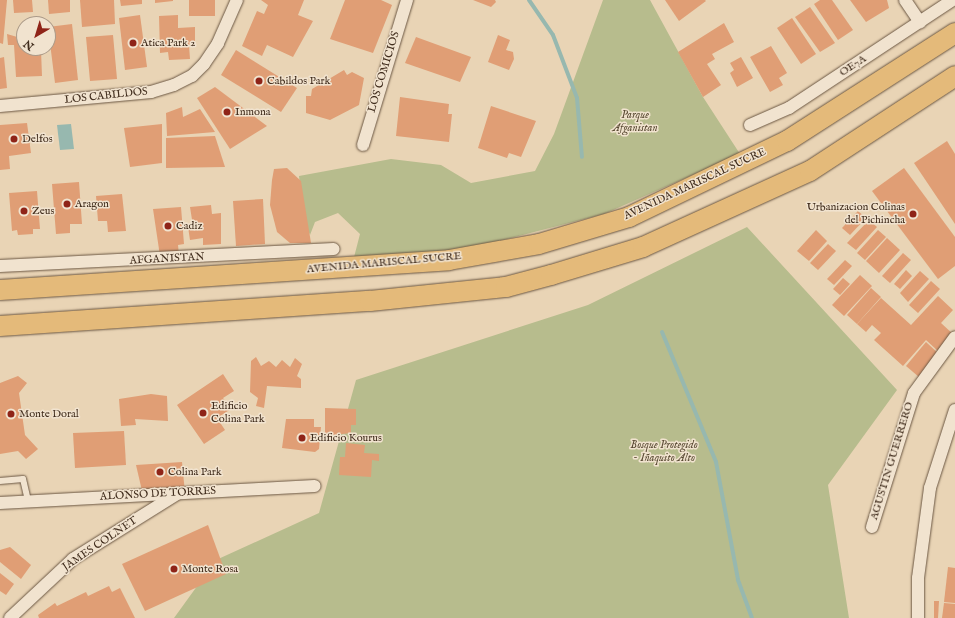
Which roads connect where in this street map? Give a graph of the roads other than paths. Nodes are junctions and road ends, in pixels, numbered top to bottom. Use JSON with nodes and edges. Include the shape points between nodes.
{"nodes":[{"id":1,"x":237,"y":0,"type":"edge"},
{"id":2,"x":407,"y":0,"type":"edge"},
{"id":3,"x":905,"y":0,"type":"edge"},
{"id":4,"x":953,"y":0,"type":"edge"},
{"id":5,"x":920,"y":22,"type":"junction"},
{"id":6,"x":955,"y":34,"type":"edge"},
{"id":7,"x":955,"y":76,"type":"edge"},
{"id":8,"x":0,"y":106,"type":"edge"},
{"id":9,"x":750,"y":125,"type":"dead end"},
{"id":10,"x":363,"y":145,"type":"dead end"},
{"id":11,"x":334,"y":249,"type":"dead end"},
{"id":12,"x":0,"y":266,"type":"edge"},
{"id":13,"x":0,"y":290,"type":"edge"},
{"id":14,"x":0,"y":326,"type":"edge"},
{"id":15,"x":955,"y":337,"type":"edge"},
{"id":16,"x":955,"y":410,"type":"edge"},
{"id":17,"x":0,"y":481,"type":"edge"},
{"id":18,"x":315,"y":486,"type":"dead end"},
{"id":19,"x":178,"y":493,"type":"junction"},
{"id":20,"x":28,"y":501,"type":"junction"},
{"id":21,"x":0,"y":503,"type":"edge"},
{"id":22,"x":872,"y":527,"type":"dead end"},
{"id":23,"x":10,"y":618,"type":"edge"},
{"id":24,"x":918,"y":618,"type":"edge"}],
"edges":[{"from":1,"to":8,"type":"street","name":"LOS CABILDOS","via":[[218,43],[204,64],[192,76],[174,85],[151,92]]},
{"from":2,"to":10,"type":"street","name":"LOS COMICIOS"},
{"from":3,"to":5,"type":"street"},
{"from":4,"to":5,"type":"street","name":"OE7A"},
{"from":5,"to":9,"type":"street","name":"OE7A","via":[[789,108]]},
{"from":6,"to":13,"type":"main road","name":"AVENIDA MARISCAL SUCRE","via":[[787,141],[629,217],[539,244],[449,260]]},
{"from":7,"to":14,"type":"main road","via":[[810,171],[643,247],[506,287],[370,301]]},
{"from":11,"to":12,"type":"street","name":"AFGANISTAN"},
{"from":15,"to":22,"type":"street","name":"AGUSTIN GUERRERO","via":[[914,393]]},
{"from":16,"to":24,"type":"street","via":[[930,488],[918,578]]},
{"from":17,"to":20,"type":"lane","via":[[23,479]]},
{"from":18,"to":19,"type":"street","name":"ALONSO DE TORRES"},
{"from":19,"to":20,"type":"street","name":"ALONSO DE TORRES"},
{"from":19,"to":23,"type":"street","name":"JAMES COLNET","via":[[73,559]]},
{"from":20,"to":21,"type":"street","name":"ALONSO DE TORRES"}]}
